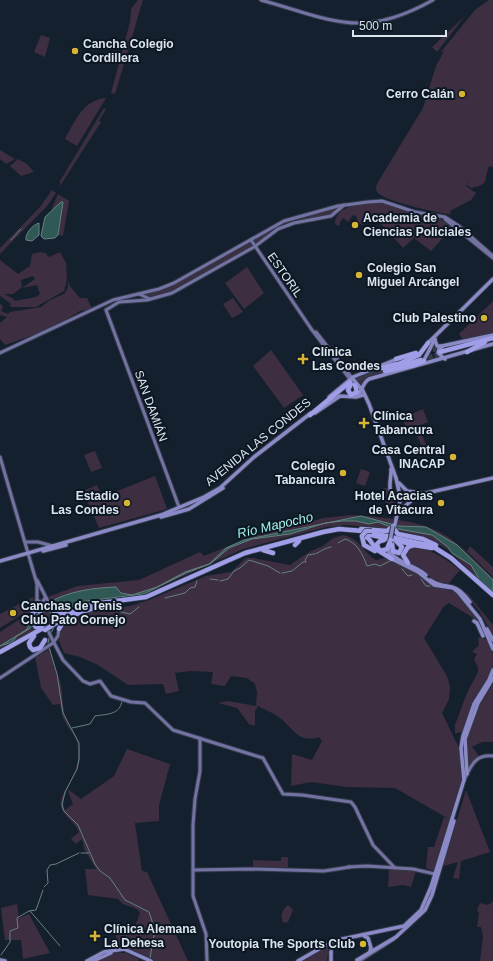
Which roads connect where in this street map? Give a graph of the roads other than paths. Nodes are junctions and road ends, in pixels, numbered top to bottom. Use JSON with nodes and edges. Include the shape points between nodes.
{"nodes":[{"id":1,"x":261,"y":0,"type":"edge"},
{"id":2,"x":430,"y":0,"type":"edge"},
{"id":3,"x":433,"y":0,"type":"edge"},
{"id":4,"x":404,"y":15,"type":"junction"},
{"id":5,"x":353,"y":203,"type":"junction"},
{"id":6,"x":251,"y":240,"type":"junction"},
{"id":7,"x":255,"y":246,"type":"junction"},
{"id":8,"x":491,"y":256,"type":"edge"},
{"id":9,"x":493,"y":281,"type":"edge"},
{"id":10,"x":143,"y":294,"type":"junction"},
{"id":11,"x":152,"y":299,"type":"junction"},
{"id":12,"x":493,"y":338,"type":"edge"},
{"id":13,"x":435,"y":339,"type":"junction"},
{"id":14,"x":483,"y":342,"type":"junction"},
{"id":15,"x":428,"y":343,"type":"joint"},
{"id":16,"x":460,"y":343,"type":"junction"},
{"id":17,"x":493,"y":344,"type":"edge"},
{"id":18,"x":441,"y":351,"type":"junction"},
{"id":19,"x":420,"y":352,"type":"junction"},
{"id":20,"x":467,"y":352,"type":"junction"},
{"id":21,"x":0,"y":353,"type":"edge"},
{"id":22,"x":428,"y":355,"type":"junction"},
{"id":23,"x":396,"y":359,"type":"joint"},
{"id":24,"x":422,"y":359,"type":"junction"},
{"id":25,"x":445,"y":359,"type":"junction"},
{"id":26,"x":396,"y":365,"type":"junction"},
{"id":27,"x":416,"y":367,"type":"junction"},
{"id":28,"x":351,"y":382,"type":"junction"},
{"id":29,"x":364,"y":383,"type":"junction"},
{"id":30,"x":363,"y":393,"type":"junction"},
{"id":31,"x":316,"y":413,"type":"junction"},
{"id":32,"x":310,"y":415,"type":"joint"},
{"id":33,"x":372,"y":416,"type":"junction"},
{"id":34,"x":376,"y":422,"type":"junction"},
{"id":35,"x":0,"y":457,"type":"edge"},
{"id":36,"x":248,"y":462,"type":"junction"},
{"id":37,"x":246,"y":467,"type":"junction"},
{"id":38,"x":391,"y":469,"type":"junction"},
{"id":39,"x":493,"y":477,"type":"edge"},
{"id":40,"x":396,"y":478,"type":"junction"},
{"id":41,"x":457,"y":485,"type":"junction"},
{"id":42,"x":397,"y":486,"type":"junction"},
{"id":43,"x":422,"y":493,"type":"junction"},
{"id":44,"x":399,"y":496,"type":"junction"},
{"id":45,"x":417,"y":496,"type":"junction"},
{"id":46,"x":186,"y":505,"type":"junction"},
{"id":47,"x":179,"y":507,"type":"junction"},
{"id":48,"x":175,"y":509,"type":"junction"},
{"id":49,"x":186,"y":510,"type":"junction"},
{"id":50,"x":174,"y":514,"type":"junction"},
{"id":51,"x":397,"y":515,"type":"junction"},
{"id":52,"x":394,"y":528,"type":"junction"},
{"id":53,"x":350,"y":529,"type":"junction"},
{"id":54,"x":358,"y":532,"type":"junction"},
{"id":55,"x":363,"y":535,"type":"junction"},
{"id":56,"x":299,"y":540,"type":"junction"},
{"id":57,"x":391,"y":540,"type":"junction"},
{"id":58,"x":25,"y":542,"type":"junction"},
{"id":59,"x":63,"y":544,"type":"junction"},
{"id":60,"x":295,"y":545,"type":"dead end"},
{"id":61,"x":422,"y":545,"type":"junction"},
{"id":62,"x":53,"y":546,"type":"junction"},
{"id":63,"x":432,"y":548,"type":"junction"},
{"id":64,"x":437,"y":549,"type":"junction"},
{"id":65,"x":262,"y":550,"type":"junction"},
{"id":66,"x":273,"y":552,"type":"dead end"},
{"id":67,"x":29,"y":555,"type":"junction"},
{"id":68,"x":452,"y":558,"type":"junction"},
{"id":69,"x":394,"y":559,"type":"junction"},
{"id":70,"x":0,"y":562,"type":"edge"},
{"id":71,"x":408,"y":564,"type":"junction"},
{"id":72,"x":39,"y":587,"type":"junction"},
{"id":73,"x":45,"y":595,"type":"junction"},
{"id":74,"x":37,"y":596,"type":"junction"},
{"id":75,"x":493,"y":597,"type":"edge"},
{"id":76,"x":106,"y":604,"type":"junction"},
{"id":77,"x":39,"y":610,"type":"junction"},
{"id":78,"x":52,"y":610,"type":"junction"},
{"id":79,"x":64,"y":616,"type":"junction"},
{"id":80,"x":474,"y":622,"type":"dead end"},
{"id":81,"x":484,"y":625,"type":"junction"},
{"id":82,"x":46,"y":629,"type":"junction"},
{"id":83,"x":59,"y":629,"type":"junction"},
{"id":84,"x":486,"y":633,"type":"junction"},
{"id":85,"x":58,"y":635,"type":"junction"},
{"id":86,"x":35,"y":636,"type":"junction"},
{"id":87,"x":45,"y":640,"type":"junction"},
{"id":88,"x":491,"y":640,"type":"edge"},
{"id":89,"x":51,"y":645,"type":"junction"},
{"id":90,"x":493,"y":649,"type":"edge"},
{"id":91,"x":40,"y":651,"type":"junction"},
{"id":92,"x":58,"y":652,"type":"junction"},
{"id":93,"x":0,"y":653,"type":"edge"},
{"id":94,"x":493,"y":670,"type":"edge"},
{"id":95,"x":0,"y":678,"type":"edge"},
{"id":96,"x":493,"y":678,"type":"edge"},
{"id":97,"x":200,"y":738,"type":"junction"},
{"id":98,"x":461,"y":743,"type":"junction"},
{"id":99,"x":493,"y":756,"type":"edge"},
{"id":100,"x":465,"y":758,"type":"junction"},
{"id":101,"x":468,"y":765,"type":"junction"},
{"id":102,"x":465,"y":780,"type":"junction"},
{"id":103,"x":350,"y":799,"type":"dead end"},
{"id":104,"x":346,"y":801,"type":"junction"},
{"id":105,"x":441,"y":862,"type":"junction"},
{"id":106,"x":393,"y":866,"type":"junction"},
{"id":107,"x":193,"y":870,"type":"junction"},
{"id":108,"x":435,"y":874,"type":"junction"},
{"id":109,"x":429,"y":899,"type":"junction"},
{"id":110,"x":390,"y":930,"type":"junction"},
{"id":111,"x":372,"y":934,"type":"junction"},
{"id":112,"x":363,"y":936,"type":"junction"},
{"id":113,"x":394,"y":938,"type":"junction"},
{"id":114,"x":332,"y":940,"type":"junction"},
{"id":115,"x":341,"y":940,"type":"junction"},
{"id":116,"x":388,"y":942,"type":"junction"},
{"id":117,"x":376,"y":948,"type":"junction"},
{"id":118,"x":331,"y":950,"type":"junction"},
{"id":119,"x":370,"y":951,"type":"junction"},
{"id":120,"x":0,"y":960,"type":"edge"},
{"id":121,"x":148,"y":960,"type":"edge"},
{"id":122,"x":302,"y":960,"type":"edge"},
{"id":123,"x":5,"y":961,"type":"edge"},
{"id":124,"x":87,"y":961,"type":"edge"},
{"id":125,"x":93,"y":961,"type":"edge"},
{"id":126,"x":206,"y":961,"type":"edge"},
{"id":127,"x":298,"y":961,"type":"edge"},
{"id":128,"x":331,"y":961,"type":"edge"},
{"id":129,"x":352,"y":961,"type":"edge"},
{"id":130,"x":358,"y":961,"type":"edge"}],
"edges":[{"from":1,"to":4,"type":"main road","via":[[345,23],[376,23]]},
{"from":2,"to":4,"type":"main road"},
{"from":3,"to":4,"type":"main road"},
{"from":5,"to":6,"type":"main road","via":[[289,219]]},
{"from":5,"to":7,"type":"main road","via":[[342,207],[331,216],[278,230]]},
{"from":5,"to":8,"type":"main road","via":[[380,201],[440,217],[451,222]]},
{"from":6,"to":7,"type":"main road","name":"ESTORIL"},
{"from":6,"to":10,"type":"main road","via":[[174,283]]},
{"from":7,"to":11,"type":"main road","via":[[177,290]]},
{"from":7,"to":28,"type":"main road","name":"ESTORIL"},
{"from":9,"to":13,"type":"main road"},
{"from":9,"to":15,"type":"main road"},
{"from":10,"to":11,"type":"main road"},
{"from":10,"to":21,"type":"main road","via":[[113,300]]},
{"from":11,"to":47,"type":"main road","name":"SAN DAMIÁN","via":[[119,302],[106,310]]},
{"from":12,"to":14,"type":"highway"},
{"from":12,"to":16,"type":"main road"},
{"from":13,"to":18,"type":"main road"},
{"from":13,"to":22,"type":"main road"},
{"from":14,"to":16,"type":"highway"},
{"from":14,"to":18,"type":"highway"},
{"from":14,"to":18,"type":"highway"},
{"from":14,"to":20,"type":"highway"},
{"from":15,"to":19,"type":"highway"},
{"from":16,"to":18,"type":"main road"},
{"from":17,"to":20,"type":"main road"},
{"from":18,"to":25,"type":"main road","via":[[439,349],[438,353]]},
{"from":19,"to":22,"type":"main road","via":[[427,350]]},
{"from":19,"to":23,"type":"highway"},
{"from":19,"to":26,"type":"highway","via":[[417,356]]},
{"from":20,"to":25,"type":"main road"},
{"from":22,"to":24,"type":"main road"},
{"from":23,"to":28,"type":"main road"},
{"from":24,"to":26,"type":"highway"},
{"from":24,"to":26,"type":"highway","via":[[383,370]]},
{"from":24,"to":27,"type":"main road"},
{"from":25,"to":27,"type":"main road"},
{"from":27,"to":29,"type":"main road","via":[[370,379]]},
{"from":28,"to":30,"type":"main road"},
{"from":28,"to":30,"type":"main road"},
{"from":28,"to":31,"type":"highway"},
{"from":28,"to":32,"type":"highway"},
{"from":29,"to":30,"type":"main road"},
{"from":29,"to":30,"type":"main road"},
{"from":30,"to":31,"type":"main road","name":"AVENIDA LAS CONDES","via":[[354,397],[340,396]]},
{"from":30,"to":33,"type":"main road"},
{"from":30,"to":34,"type":"main road"},
{"from":31,"to":37,"type":"main road","name":"AVENIDA LAS CONDES"},
{"from":32,"to":36,"type":"main road","name":"AVENIDA LAS CONDES"},
{"from":33,"to":34,"type":"main road"},
{"from":33,"to":38,"type":"main road"},
{"from":34,"to":40,"type":"main road"},
{"from":35,"to":58,"type":"main road"},
{"from":36,"to":37,"type":"main road"},
{"from":36,"to":46,"type":"main road","name":"AVENIDA LAS CONDES","via":[[217,490]]},
{"from":37,"to":49,"type":"main road","name":"AVENIDA LAS CONDES","via":[[219,491]]},
{"from":38,"to":42,"type":"main road"},
{"from":38,"to":45,"type":"main road","via":[[388,484],[394,496],[401,499]]},
{"from":39,"to":41,"type":"main road"},
{"from":40,"to":43,"type":"main road","via":[[406,490]]},
{"from":40,"to":44,"type":"main road"},
{"from":41,"to":43,"type":"main road"},
{"from":41,"to":45,"type":"main road"},
{"from":42,"to":43,"type":"main road","via":[[394,483],[390,485],[398,497]]},
{"from":42,"to":44,"type":"main road"},
{"from":44,"to":51,"type":"main road","bridge":true},
{"from":45,"to":51,"type":"main road","via":[[402,507]]},
{"from":46,"to":47,"type":"main road","name":"AVENIDA LAS CONDES"},
{"from":46,"to":49,"type":"main road"},
{"from":47,"to":48,"type":"main road","name":"AVENIDA LAS CONDES"},
{"from":48,"to":50,"type":"main road"},
{"from":48,"to":59,"type":"main road","name":"AVENIDA LAS CONDES","via":[[161,516]]},
{"from":49,"to":50,"type":"main road","name":"AVENIDA LAS CONDES"},
{"from":50,"to":59,"type":"main road","name":"AVENIDA LAS CONDES"},
{"from":51,"to":52,"type":"main road"},
{"from":52,"to":53,"type":"highway","via":[[388,531]]},
{"from":52,"to":57,"type":"main road","bridge":true},
{"from":52,"to":68,"type":"highway","via":[[397,533],[431,543]]},
{"from":53,"to":64,"type":"highway","via":[[412,541]]},
{"from":53,"to":76,"type":"highway","via":[[328,531],[252,550],[150,596]]},
{"from":54,"to":55,"type":"highway"},
{"from":54,"to":56,"type":"highway","via":[[335,532]]},
{"from":54,"to":69,"type":"highway","via":[[368,538],[376,549]]},
{"from":55,"to":57,"type":"highway"},
{"from":55,"to":61,"type":"highway"},
{"from":55,"to":64,"type":"highway","bridge":true,"via":[[372,530],[425,542]]},
{"from":55,"to":69,"type":"highway","via":[[365,545]]},
{"from":56,"to":60,"type":"highway"},
{"from":56,"to":65,"type":"highway"},
{"from":57,"to":61,"type":"highway"},
{"from":57,"to":69,"type":"main road","via":[[389,553]]},
{"from":58,"to":62,"type":"main road"},
{"from":58,"to":67,"type":"main road"},
{"from":59,"to":62,"type":"main road","name":"AVENIDA LAS CONDES"},
{"from":59,"to":67,"type":"main road","name":"AVENIDA LAS CONDES"},
{"from":61,"to":63,"type":"highway"},
{"from":62,"to":67,"type":"main road","name":"AVENIDA LAS CONDES"},
{"from":63,"to":71,"type":"highway","via":[[414,545],[407,547],[403,555]]},
{"from":63,"to":75,"type":"highway","via":[[450,559]]},
{"from":64,"to":68,"type":"highway"},
{"from":65,"to":66,"type":"highway"},
{"from":65,"to":76,"type":"highway","via":[[239,557],[148,599]]},
{"from":67,"to":70,"type":"main road","name":"AVENIDA LAS CONDES"},
{"from":67,"to":72,"type":"main road"},
{"from":68,"to":75,"type":"highway"},
{"from":69,"to":71,"type":"main road"},
{"from":69,"to":81,"type":"main road","via":[[418,572],[434,585],[457,591]]},
{"from":71,"to":81,"type":"main road","via":[[419,569],[433,582],[454,586],[460,590]]},
{"from":72,"to":73,"type":"main road"},
{"from":72,"to":74,"type":"main road"},
{"from":73,"to":74,"type":"main road","via":[[40,592]]},
{"from":73,"to":74,"type":"main road","via":[[45,601],[42,603]]},
{"from":73,"to":78,"type":"main road"},
{"from":74,"to":77,"type":"main road"},
{"from":76,"to":79,"type":"highway","via":[[85,606]]},
{"from":76,"to":83,"type":"highway","via":[[78,614],[63,623]]},
{"from":77,"to":82,"type":"main road"},
{"from":77,"to":82,"type":"highway","via":[[33,612],[31,621],[37,627]]},
{"from":78,"to":79,"type":"highway"},
{"from":78,"to":83,"type":"main road","via":[[59,623]]},
{"from":79,"to":82,"type":"highway","bridge":true},
{"from":80,"to":84,"type":"main road"},
{"from":81,"to":84,"type":"main road"},
{"from":81,"to":88,"type":"main road"},
{"from":82,"to":86,"type":"highway"},
{"from":82,"to":87,"type":"main road"},
{"from":82,"to":89,"type":"main road"},
{"from":82,"to":93,"type":"highway"},
{"from":83,"to":85,"type":"main road"},
{"from":84,"to":88,"type":"main road","via":[[484,638]]},
{"from":85,"to":89,"type":"main road"},
{"from":85,"to":92,"type":"main road"},
{"from":86,"to":87,"type":"highway","via":[[29,643],[32,650],[39,649]]},
{"from":86,"to":93,"type":"highway"},
{"from":87,"to":91,"type":"main road"},
{"from":88,"to":90,"type":"main road"},
{"from":89,"to":91,"type":"main road"},
{"from":89,"to":92,"type":"main road"},
{"from":91,"to":95,"type":"main road"},
{"from":92,"to":97,"type":"main road","via":[[66,664],[85,682],[91,684],[100,681],[111,696],[131,702],[142,702],[171,729]]},
{"from":94,"to":98,"type":"main road","via":[[474,704]]},
{"from":96,"to":100,"type":"main road","via":[[478,704],[466,734]]},
{"from":97,"to":104,"type":"main road","via":[[262,758],[283,793]]},
{"from":97,"to":107,"type":"main road","via":[[200,773],[193,825]]},
{"from":98,"to":100,"type":"main road"},
{"from":98,"to":101,"type":"main road"},
{"from":99,"to":101,"type":"main road","via":[[480,757]]},
{"from":100,"to":101,"type":"main road"},
{"from":101,"to":102,"type":"main road"},
{"from":101,"to":102,"type":"main road"},
{"from":101,"to":102,"type":"main road"},
{"from":102,"to":105,"type":"main road"},
{"from":102,"to":108,"type":"main road"},
{"from":103,"to":104,"type":"main road"},
{"from":104,"to":106,"type":"main road","via":[[354,806],[373,845]]},
{"from":105,"to":108,"type":"main road"},
{"from":105,"to":109,"type":"main road"},
{"from":106,"to":107,"type":"main road","via":[[333,870]]},
{"from":106,"to":108,"type":"main road","via":[[420,869]]},
{"from":107,"to":126,"type":"main road","via":[[193,900],[206,934]]},
{"from":108,"to":109,"type":"main road"},
{"from":109,"to":110,"type":"main road","via":[[408,924]]},
{"from":109,"to":113,"type":"main road","via":[[421,915]]},
{"from":110,"to":111,"type":"main road"},
{"from":110,"to":113,"type":"main road","via":[[396,933]]},
{"from":111,"to":112,"type":"main road"},
{"from":111,"to":117,"type":"main road","via":[[369,938],[372,947]]},
{"from":112,"to":115,"type":"main road"},
{"from":112,"to":119,"type":"main road","via":[[368,938]]},
{"from":113,"to":116,"type":"main road"},
{"from":113,"to":130,"type":"main road","via":[[387,945]]},
{"from":114,"to":115,"type":"main road"},
{"from":114,"to":118,"type":"main road"},
{"from":114,"to":122,"type":"main road"},
{"from":115,"to":118,"type":"main road","via":[[334,943]]},
{"from":116,"to":117,"type":"main road"},
{"from":116,"to":130,"type":"main road"},
{"from":117,"to":119,"type":"main road"},
{"from":118,"to":128,"type":"main road"},
{"from":119,"to":129,"type":"main road"},
{"from":120,"to":123,"type":"main road"},
{"from":121,"to":124,"type":"main road","via":[[123,949],[104,953]]},
{"from":121,"to":125,"type":"main road","via":[[122,951]]},
{"from":122,"to":127,"type":"main road"}]}
